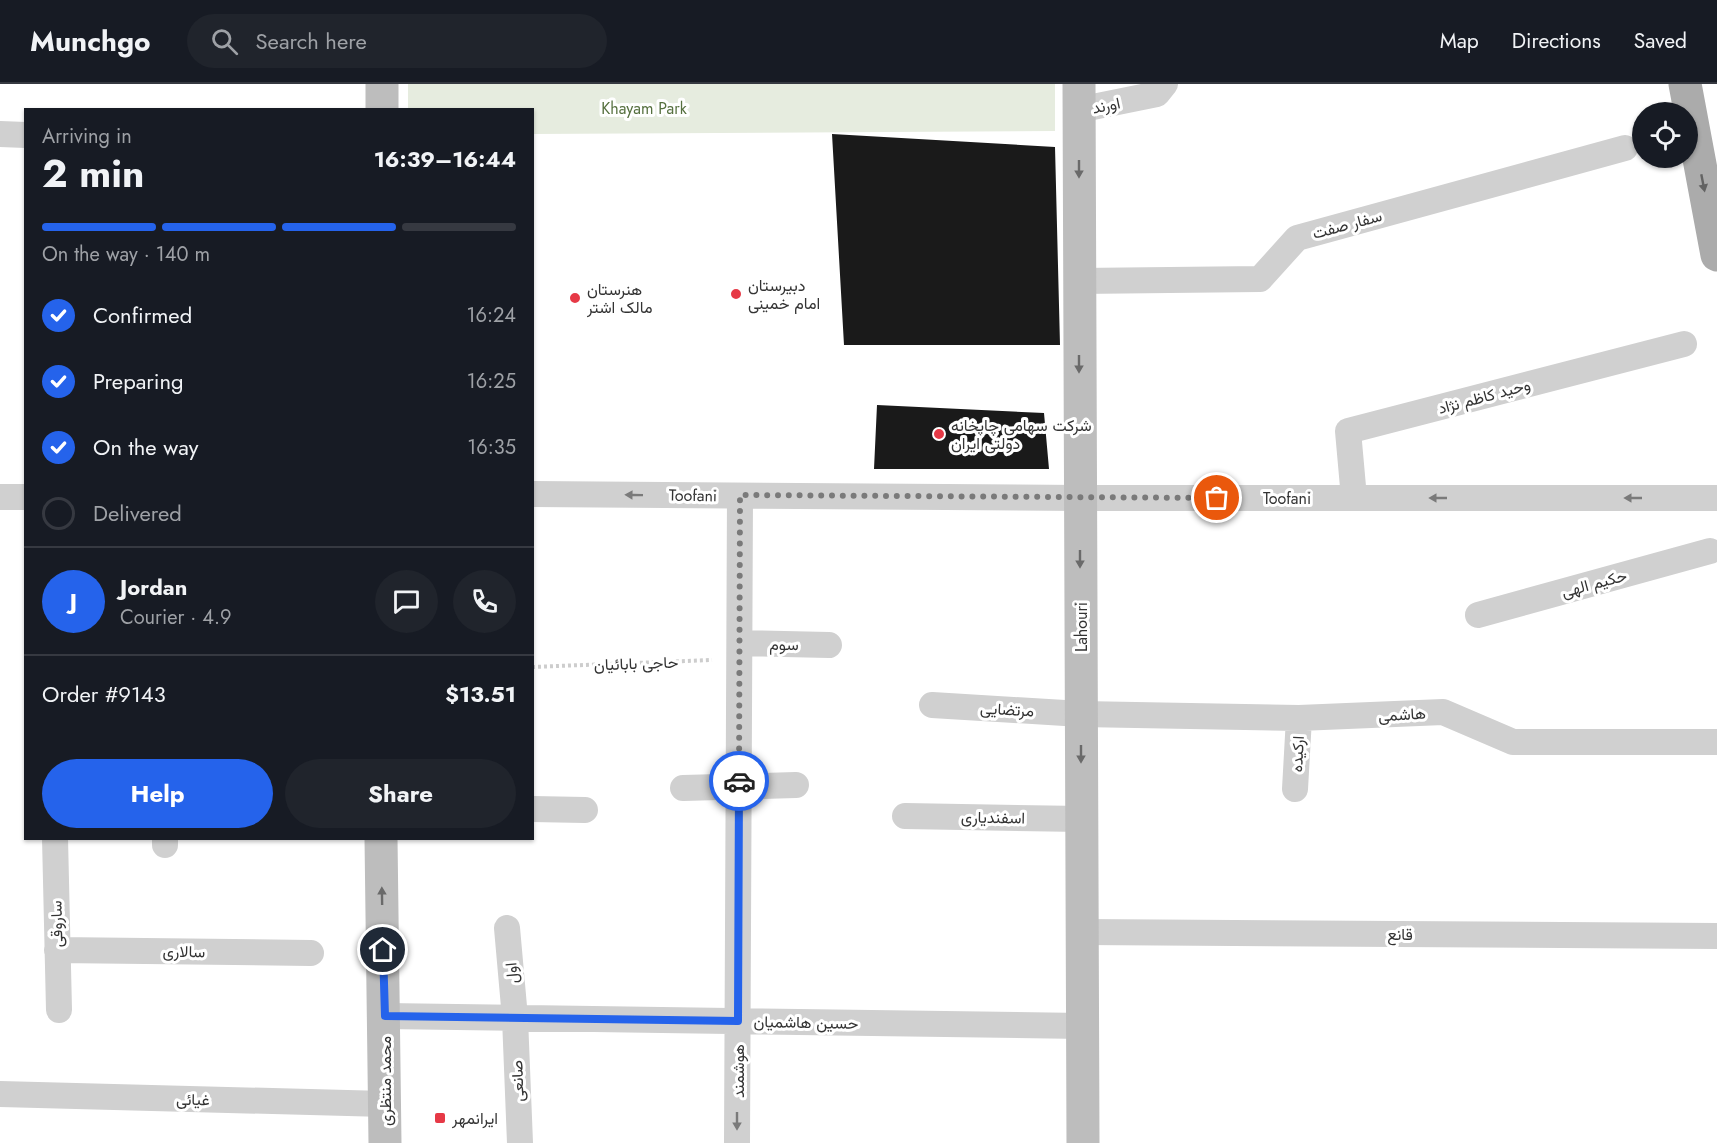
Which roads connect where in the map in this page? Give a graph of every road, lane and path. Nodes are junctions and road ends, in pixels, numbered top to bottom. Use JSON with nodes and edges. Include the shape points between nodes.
{"nodes":[{"id":1,"x":382,"y":84,"type":"edge"},
{"id":2,"x":1165,"y":84,"type":"edge"},
{"id":3,"x":1685,"y":84,"type":"edge"},
{"id":4,"x":1078,"y":97,"type":"edge"},
{"id":5,"x":382,"y":108,"type":"edge"},
{"id":6,"x":0,"y":134,"type":"edge"},
{"id":7,"x":24,"y":135,"type":"edge"},
{"id":8,"x":1625,"y":148,"type":"dead end"},
{"id":9,"x":1717,"y":255,"type":"edge"},
{"id":10,"x":1079,"y":281,"type":"junction"},
{"id":11,"x":1684,"y":344,"type":"dead end"},
{"id":12,"x":534,"y":494,"type":"edge"},
{"id":13,"x":740,"y":495,"type":"junction"},
{"id":14,"x":0,"y":497,"type":"edge"},
{"id":15,"x":24,"y":497,"type":"edge"},
{"id":16,"x":1080,"y":498,"type":"junction"},
{"id":17,"x":1354,"y":498,"type":"junction"},
{"id":18,"x":1717,"y":498,"type":"edge"},
{"id":19,"x":1710,"y":551,"type":"dead end"},
{"id":20,"x":1478,"y":615,"type":"dead end"},
{"id":21,"x":829,"y":645,"type":"dead end"},
{"id":22,"x":740,"y":651,"type":"junction"},
{"id":23,"x":534,"y":667,"type":"edge"},
{"id":24,"x":932,"y":705,"type":"dead end"},
{"id":25,"x":1081,"y":714,"type":"junction"},
{"id":26,"x":1299,"y":718,"type":"junction"},
{"id":27,"x":1717,"y":742,"type":"edge"},
{"id":28,"x":796,"y":784,"type":"dead end"},
{"id":29,"x":739,"y":786,"type":"junction"},
{"id":30,"x":683,"y":788,"type":"dead end"},
{"id":31,"x":1295,"y":789,"type":"dead end"},
{"id":32,"x":534,"y":809,"type":"edge"},
{"id":33,"x":585,"y":810,"type":"dead end"},
{"id":34,"x":905,"y":816,"type":"dead end"},
{"id":35,"x":1082,"y":819,"type":"junction"},
{"id":36,"x":55,"y":840,"type":"edge"},
{"id":37,"x":381,"y":840,"type":"edge"},
{"id":38,"x":507,"y":928,"type":"dead end"},
{"id":39,"x":1082,"y":932,"type":"junction"},
{"id":40,"x":1717,"y":936,"type":"edge"},
{"id":41,"x":57,"y":950,"type":"junction"},
{"id":42,"x":311,"y":953,"type":"dead end"},
{"id":43,"x":59,"y":1010,"type":"dead end"},
{"id":44,"x":385,"y":1016,"type":"junction"},
{"id":45,"x":515,"y":1018,"type":"junction"},
{"id":46,"x":738,"y":1021,"type":"junction"},
{"id":47,"x":1083,"y":1026,"type":"junction"},
{"id":48,"x":0,"y":1094,"type":"edge"},
{"id":49,"x":385,"y":1104,"type":"junction"},
{"id":50,"x":385,"y":1143,"type":"edge"},
{"id":51,"x":520,"y":1143,"type":"edge"},
{"id":52,"x":737,"y":1143,"type":"edge"},
{"id":53,"x":1083,"y":1143,"type":"edge"}],
"edges":[{"from":1,"to":5,"type":"main road"},
{"from":2,"to":4,"type":"street","name":"اورند","via":[[1157,94]]},
{"from":3,"to":9,"type":"main road","one_way":true},
{"from":4,"to":10,"type":"main road","name":"Lahouri","one_way":true},
{"from":6,"to":7,"type":"street"},
{"from":8,"to":10,"type":"street","name":"سفار صفت","via":[[1297,238],[1260,279]]},
{"from":10,"to":16,"type":"main road","name":"Lahouri","one_way":true},
{"from":11,"to":17,"type":"street","name":"وحید کاظم نژاد","via":[[1348,431]]},
{"from":13,"to":12,"type":"street","name":"Toofani","one_way":true},
{"from":13,"to":16,"type":"street","name":"Toofani"},
{"from":13,"to":22,"type":"street","name":"هوشمند"},
{"from":14,"to":15,"type":"street"},
{"from":16,"to":17,"type":"street","name":"Toofani"},
{"from":16,"to":25,"type":"main road","name":"Lahouri","one_way":true},
{"from":18,"to":17,"type":"street","name":"Toofani","one_way":true},
{"from":19,"to":20,"type":"street","name":"حکیم الهی"},
{"from":21,"to":22,"type":"street","name":"سوم"},
{"from":22,"to":23,"type":"path","name":"حاجی بابائیان"},
{"from":22,"to":29,"type":"street","name":"هوشمند"},
{"from":24,"to":25,"type":"street","name":"مرتضایی"},
{"from":25,"to":26,"type":"street","name":"هاشمی"},
{"from":25,"to":35,"type":"main road","name":"Lahouri","one_way":true},
{"from":26,"to":27,"type":"street","name":"هاشمی","via":[[1443,712],[1513,742]]},
{"from":26,"to":31,"type":"street","name":"ارکیده"},
{"from":28,"to":29,"type":"street"},
{"from":29,"to":30,"type":"street"},
{"from":29,"to":46,"type":"street","name":"هوشمند"},
{"from":32,"to":33,"type":"street"},
{"from":34,"to":35,"type":"street","name":"اسفندیاری"},
{"from":35,"to":39,"type":"main road","name":"Lahouri"},
{"from":36,"to":41,"type":"street","name":"ساروقی"},
{"from":44,"to":37,"type":"main road","name":"محمد منتظری","one_way":true},
{"from":38,"to":45,"type":"street","name":"اول"},
{"from":39,"to":40,"type":"street","name":"قانع"},
{"from":39,"to":47,"type":"main road","name":"Lahouri"},
{"from":41,"to":42,"type":"street","name":"سالاری"},
{"from":41,"to":43,"type":"street","name":"ساروقی"},
{"from":44,"to":45,"type":"street","name":"حسین هاشمیان"},
{"from":44,"to":49,"type":"main road","name":"محمد منتظری"},
{"from":45,"to":46,"type":"street","name":"حسین هاشمیان"},
{"from":45,"to":51,"type":"street","name":"صانعی"},
{"from":46,"to":47,"type":"street","name":"حسین هاشمیان"},
{"from":46,"to":52,"type":"street","name":"هوشمند","one_way":true},
{"from":47,"to":53,"type":"main road","name":"Lahouri"},
{"from":48,"to":49,"type":"street","name":"غیائی"},
{"from":49,"to":50,"type":"main road","name":"محمد منتظری"}]}
